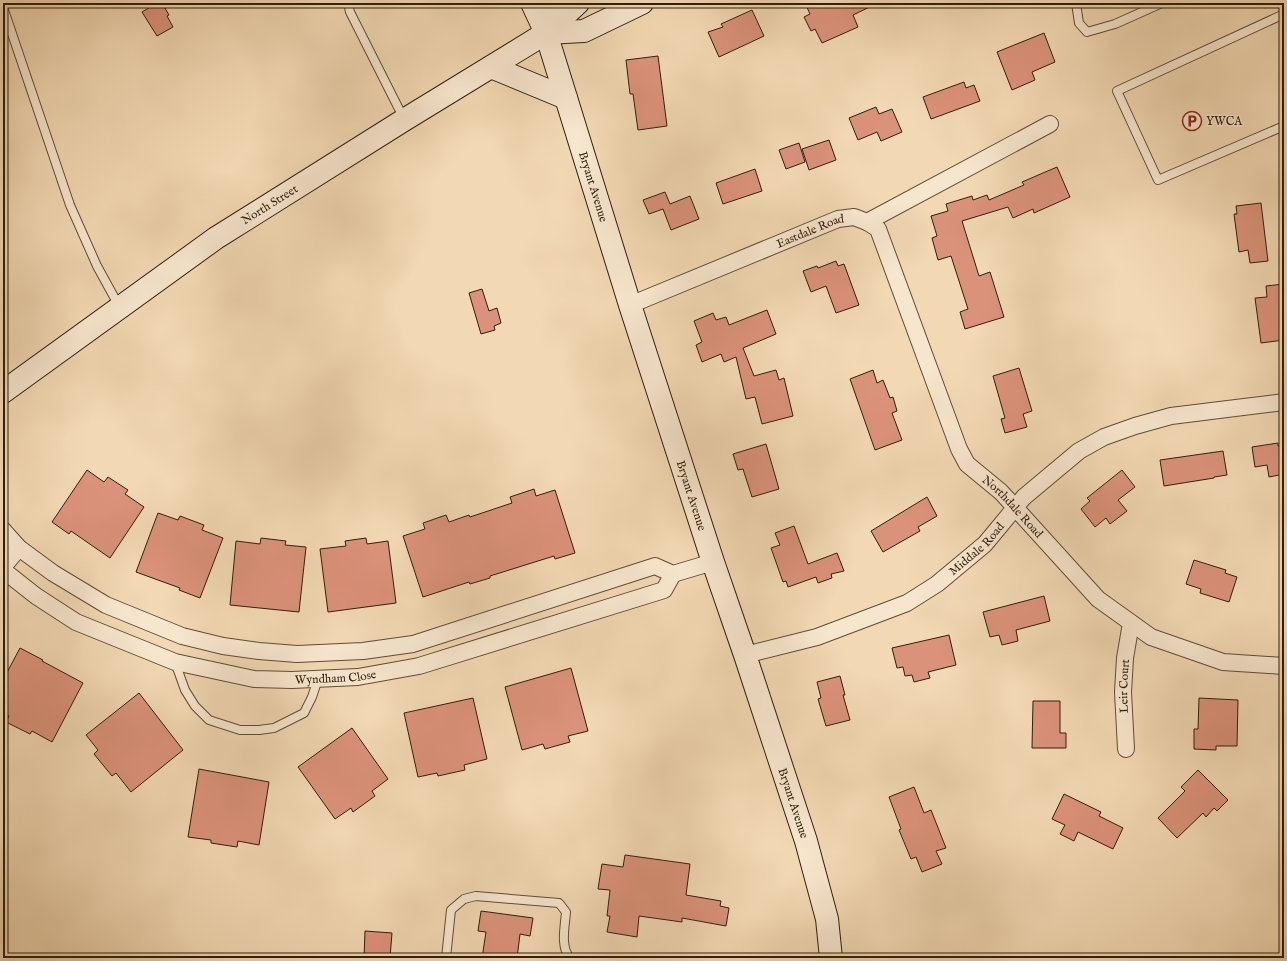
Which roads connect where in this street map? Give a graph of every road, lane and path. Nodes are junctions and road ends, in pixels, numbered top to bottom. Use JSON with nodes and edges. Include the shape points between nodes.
{"nodes":[{"id":1,"x":348,"y":3,"type":"edge"},
{"id":2,"x":532,"y":3,"type":"edge"},
{"id":3,"x":553,"y":3,"type":"edge"},
{"id":4,"x":578,"y":3,"type":"edge"},
{"id":5,"x":642,"y":3,"type":"edge"},
{"id":6,"x":1076,"y":3,"type":"edge"},
{"id":7,"x":1162,"y":3,"type":"edge"},
{"id":8,"x":3,"y":6,"type":"edge"},
{"id":9,"x":1284,"y":14,"type":"edge"},
{"id":10,"x":546,"y":33,"type":"junction"},
{"id":11,"x":491,"y":67,"type":"junction"},
{"id":12,"x":566,"y":98,"type":"junction"},
{"id":13,"x":404,"y":120,"type":"junction"},
{"id":14,"x":1050,"y":124,"type":"dead end"},
{"id":15,"x":1284,"y":126,"type":"edge"},
{"id":16,"x":867,"y":222,"type":"junction"},
{"id":17,"x":630,"y":305,"type":"junction"},
{"id":18,"x":119,"y":307,"type":"junction"},
{"id":19,"x":3,"y":392,"type":"edge"},
{"id":20,"x":1284,"y":402,"type":"edge"},
{"id":21,"x":1015,"y":508,"type":"junction"},
{"id":22,"x":3,"y":530,"type":"edge"},
{"id":23,"x":19,"y":548,"type":"junction"},
{"id":24,"x":713,"y":562,"type":"junction"},
{"id":25,"x":3,"y":569,"type":"edge"},
{"id":26,"x":673,"y":574,"type":"junction"},
{"id":27,"x":1131,"y":623,"type":"junction"},
{"id":28,"x":182,"y":636,"type":"junction"},
{"id":29,"x":413,"y":644,"type":"junction"},
{"id":30,"x":745,"y":655,"type":"junction"},
{"id":31,"x":175,"y":662,"type":"junction"},
{"id":32,"x":419,"y":666,"type":"junction"},
{"id":33,"x":1284,"y":666,"type":"edge"},
{"id":34,"x":318,"y":679,"type":"junction"},
{"id":35,"x":1126,"y":749,"type":"dead end"},
{"id":36,"x":446,"y":958,"type":"edge"},
{"id":37,"x":570,"y":958,"type":"edge"},
{"id":38,"x":831,"y":958,"type":"edge"}],
"edges":[{"from":1,"to":13,"type":"lane","via":[[350,12]]},
{"from":2,"to":10,"type":"street","name":"Bryant Avenue"},
{"from":3,"to":10,"type":"street"},
{"from":4,"to":10,"type":"street","name":"North Street"},
{"from":5,"to":10,"type":"street","name":"North Street","via":[[584,31]]},
{"from":6,"to":7,"type":"lane","via":[[1079,23],[1087,32],[1115,24]]},
{"from":8,"to":18,"type":"lane","via":[[70,205],[97,266]]},
{"from":9,"to":15,"type":"lane","via":[[1117,91],[1158,180]]},
{"from":10,"to":11,"type":"street","name":"North Street"},
{"from":10,"to":12,"type":"street","name":"Bryant Avenue"},
{"from":11,"to":12,"type":"street"},
{"from":11,"to":13,"type":"street","name":"North Street"},
{"from":12,"to":17,"type":"street","name":"Bryant Avenue"},
{"from":13,"to":18,"type":"street","name":"North Street","via":[[216,238]]},
{"from":14,"to":16,"type":"street"},
{"from":16,"to":17,"type":"street","name":"Eastdale Road","via":[[854,217],[838,219]]},
{"from":16,"to":21,"type":"street","name":"Northdale Road","via":[[878,229],[964,459]]},
{"from":17,"to":24,"type":"street","name":"Bryant Avenue"},
{"from":18,"to":19,"type":"street","name":"North Street"},
{"from":20,"to":21,"type":"street","name":"Middale Road","via":[[1172,416],[1104,437],[1079,451],[1024,497]]},
{"from":21,"to":27,"type":"street","name":"Northdale Road","via":[[1098,599]]},
{"from":21,"to":30,"type":"street","name":"Middale Road","via":[[985,544],[938,584],[907,603],[817,637]]},
{"from":22,"to":23,"type":"street","name":"Wyndham Close"},
{"from":23,"to":25,"type":"street"},
{"from":23,"to":28,"type":"street","name":"Wyndham Close","via":[[53,573],[106,605]]},
{"from":24,"to":26,"type":"street"},
{"from":24,"to":30,"type":"street","name":"Bryant Avenue"},
{"from":25,"to":31,"type":"street","name":"Wyndham Close","via":[[36,596],[76,622]]},
{"from":26,"to":29,"type":"street","name":"Wyndham Close","via":[[655,566]]},
{"from":26,"to":32,"type":"street","name":"Wyndham Close","via":[[664,590]]},
{"from":27,"to":33,"type":"street","name":"Northdale Road","via":[[1151,637],[1223,662]]},
{"from":27,"to":35,"type":"street","name":"Leir Court","via":[[1123,692]]},
{"from":28,"to":29,"type":"street","name":"Wyndham Close","via":[[223,646],[297,654],[363,651]]},
{"from":28,"to":31,"type":"street"},
{"from":29,"to":32,"type":"street"},
{"from":30,"to":38,"type":"street","name":"Bryant Avenue","via":[[806,841],[827,919]]},
{"from":31,"to":34,"type":"street","name":"Wyndham Close","via":[[254,679]]},
{"from":31,"to":34,"type":"lane","via":[[185,690],[195,706],[209,720],[240,730],[274,728],[304,713]]},
{"from":32,"to":34,"type":"street","name":"Wyndham Close","via":[[358,677]]},
{"from":36,"to":37,"type":"lane","via":[[451,910],[464,899],[476,896],[559,902],[566,912],[564,938]]}]}
